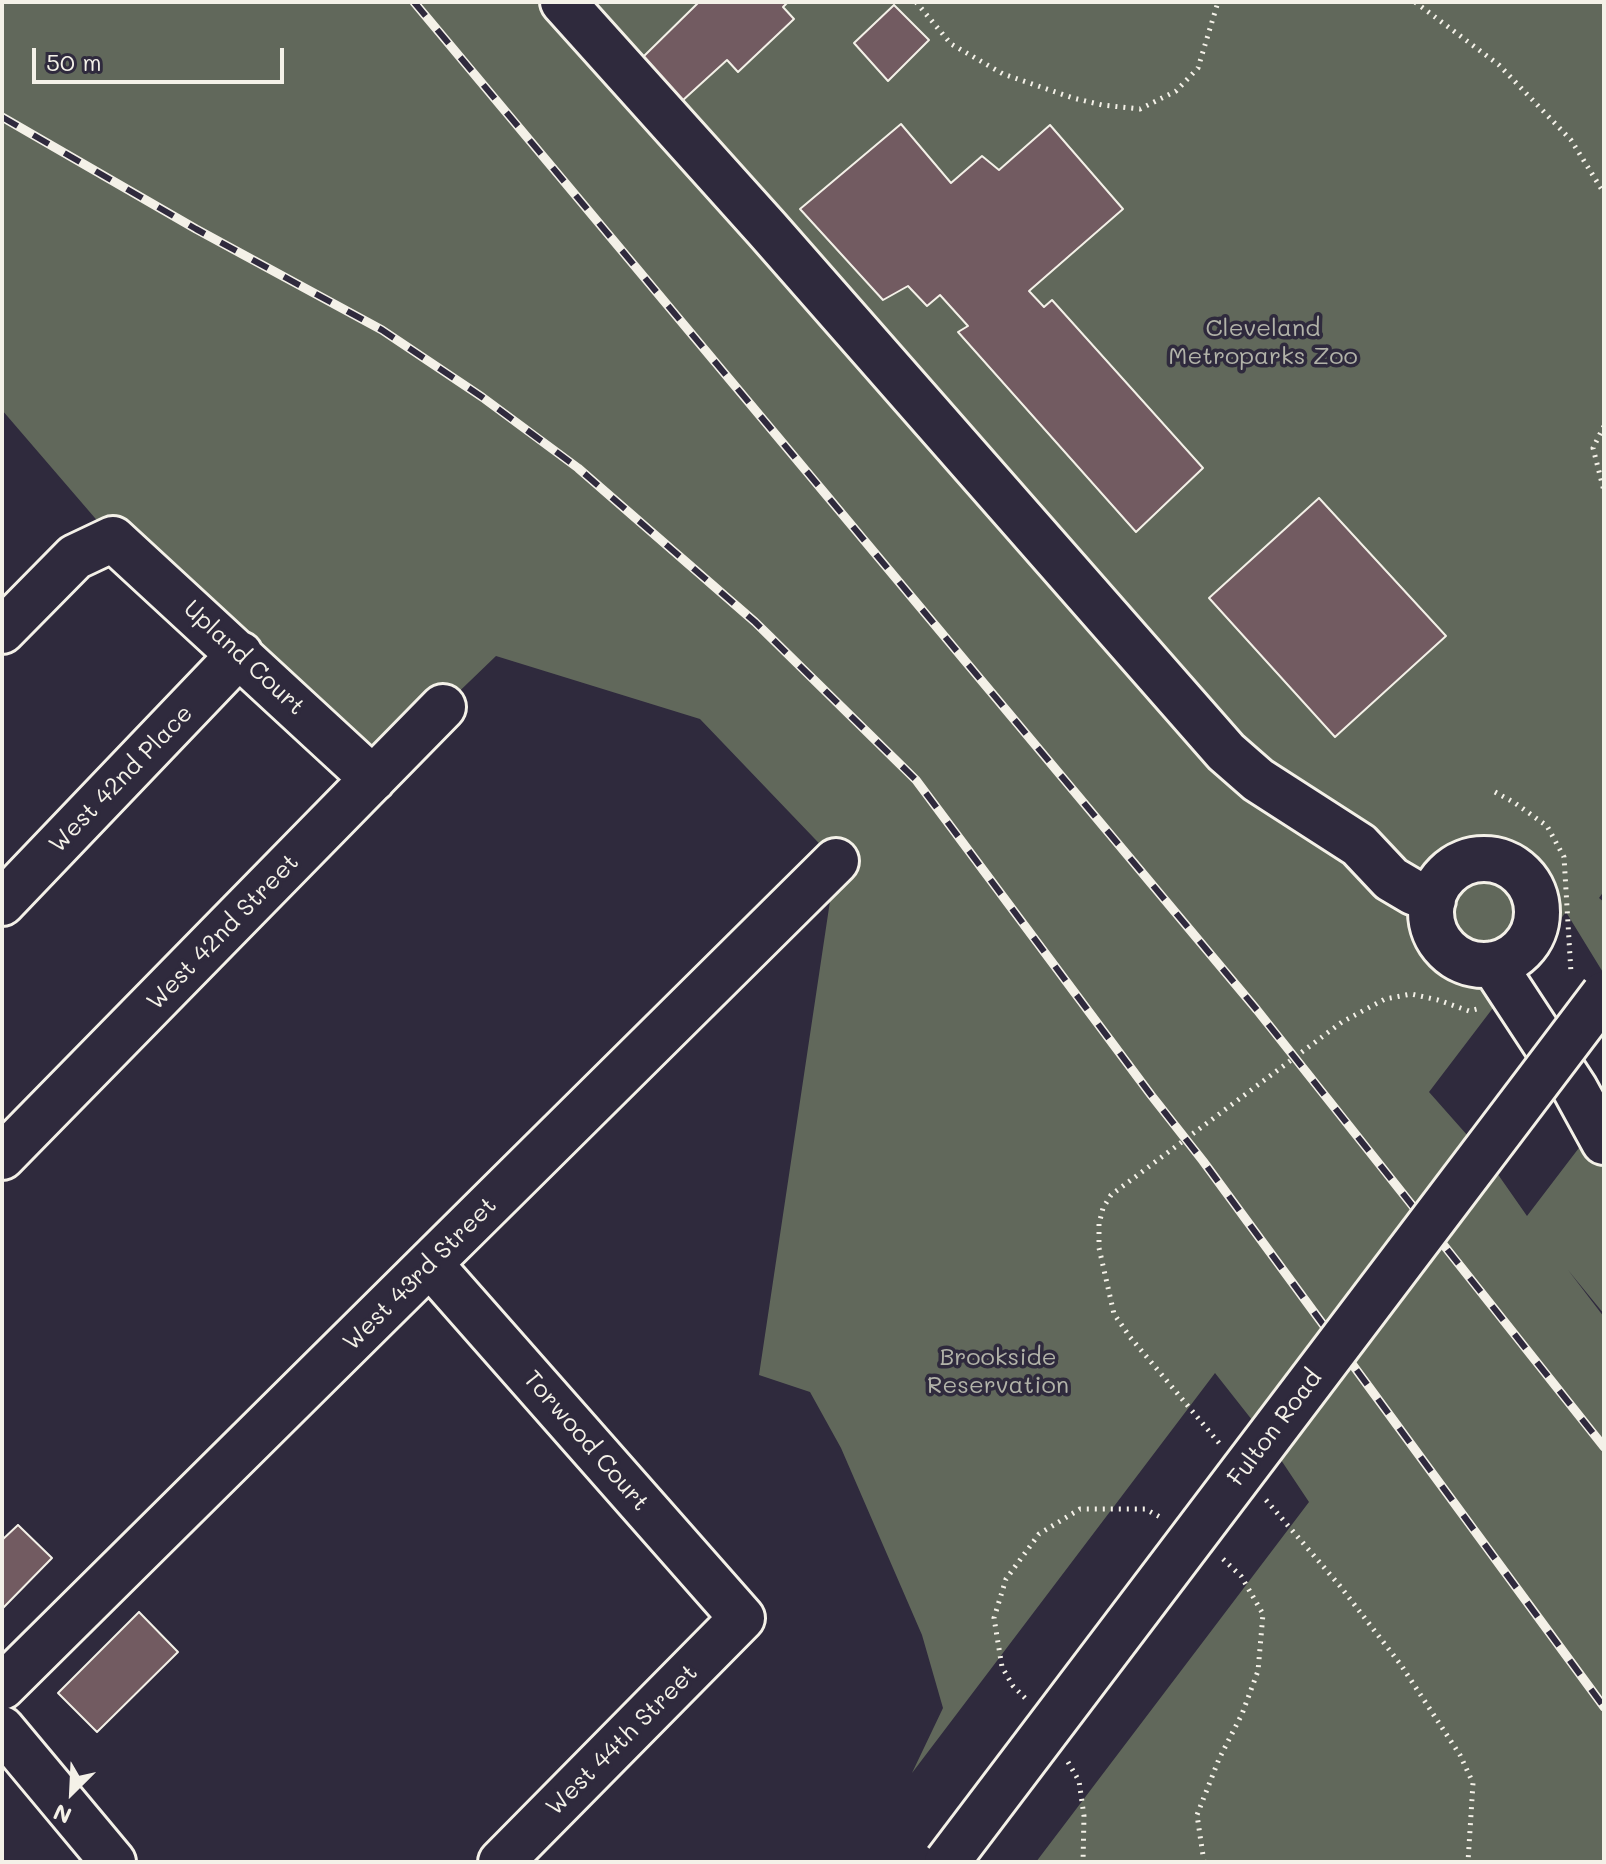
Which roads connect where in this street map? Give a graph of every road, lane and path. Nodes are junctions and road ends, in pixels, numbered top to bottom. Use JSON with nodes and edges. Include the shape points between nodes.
{"nodes":[{"id":1,"x":563,"y":2,"type":"edge"},
{"id":2,"x":916,"y":2,"type":"edge"},
{"id":3,"x":1218,"y":2,"type":"edge"},
{"id":4,"x":1415,"y":2,"type":"edge"},
{"id":5,"x":1604,"y":193,"type":"edge"},
{"id":6,"x":1604,"y":426,"type":"edge"},
{"id":7,"x":1604,"y":489,"type":"edge"},
{"id":8,"x":2,"y":631,"type":"edge"},
{"id":9,"x":240,"y":654,"type":"junction"},
{"id":10,"x":443,"y":707,"type":"dead end"},
{"id":11,"x":373,"y":779,"type":"junction"},
{"id":12,"x":1495,"y":792,"type":"dead end"},
{"id":13,"x":836,"y":861,"type":"dead end"},
{"id":14,"x":1433,"y":900,"type":"junction"},
{"id":15,"x":2,"y":903,"type":"edge"},
{"id":16,"x":1493,"y":964,"type":"junction"},
{"id":17,"x":1588,"y":985,"type":"edge"},
{"id":18,"x":1604,"y":1142,"type":"edge"},
{"id":19,"x":2,"y":1157,"type":"edge"},
{"id":20,"x":430,"y":1264,"type":"junction"},
{"id":21,"x":742,"y":1618,"type":"joint"},
{"id":22,"x":2,"y":1687,"type":"edge"},
{"id":23,"x":2,"y":1729,"type":"edge"},
{"id":24,"x":113,"y":1862,"type":"edge"},
{"id":25,"x":501,"y":1862,"type":"edge"},
{"id":26,"x":947,"y":1862,"type":"edge"}],
"edges":[{"from":1,"to":14,"type":"street","via":[[1226,752],[1258,780],[1359,845],[1391,879]]},
{"from":2,"to":3,"type":"path","via":[[951,44],[1003,74],[1073,98],[1140,109],[1176,91],[1198,68]]},
{"from":4,"to":5,"type":"path","via":[[1499,65],[1571,140]]},
{"from":6,"to":7,"type":"path","via":[[1593,448]]},
{"from":8,"to":9,"type":"street","name":"Upland Court","via":[[75,557],[113,539]]},
{"from":9,"to":11,"type":"street","name":"Upland Court"},
{"from":9,"to":15,"type":"street","name":"West 42nd Place"},
{"from":10,"to":11,"type":"street","name":"West 42nd Street"},
{"from":11,"to":19,"type":"street","name":"West 42nd Street"},
{"from":12,"to":17,"type":"path","via":[[1547,826],[1564,857]]},
{"from":13,"to":20,"type":"street","name":"West 43rd Street"},
{"from":14,"to":16,"type":"street","via":[[1434,928],[1451,953]]},
{"from":14,"to":16,"type":"street","via":[[1439,883],[1466,862],[1501,861],[1516,869],[1535,898],[1533,933],[1510,958]]},
{"from":16,"to":18,"type":"street"},
{"from":17,"to":26,"type":"street","name":"Fulton Road","bridge":true},
{"from":20,"to":21,"type":"street","name":"Torwood Court"},
{"from":20,"to":22,"type":"street","name":"West 43rd Street"},
{"from":21,"to":25,"type":"street","name":"West 44th Street"},
{"from":23,"to":24,"type":"street"}]}
